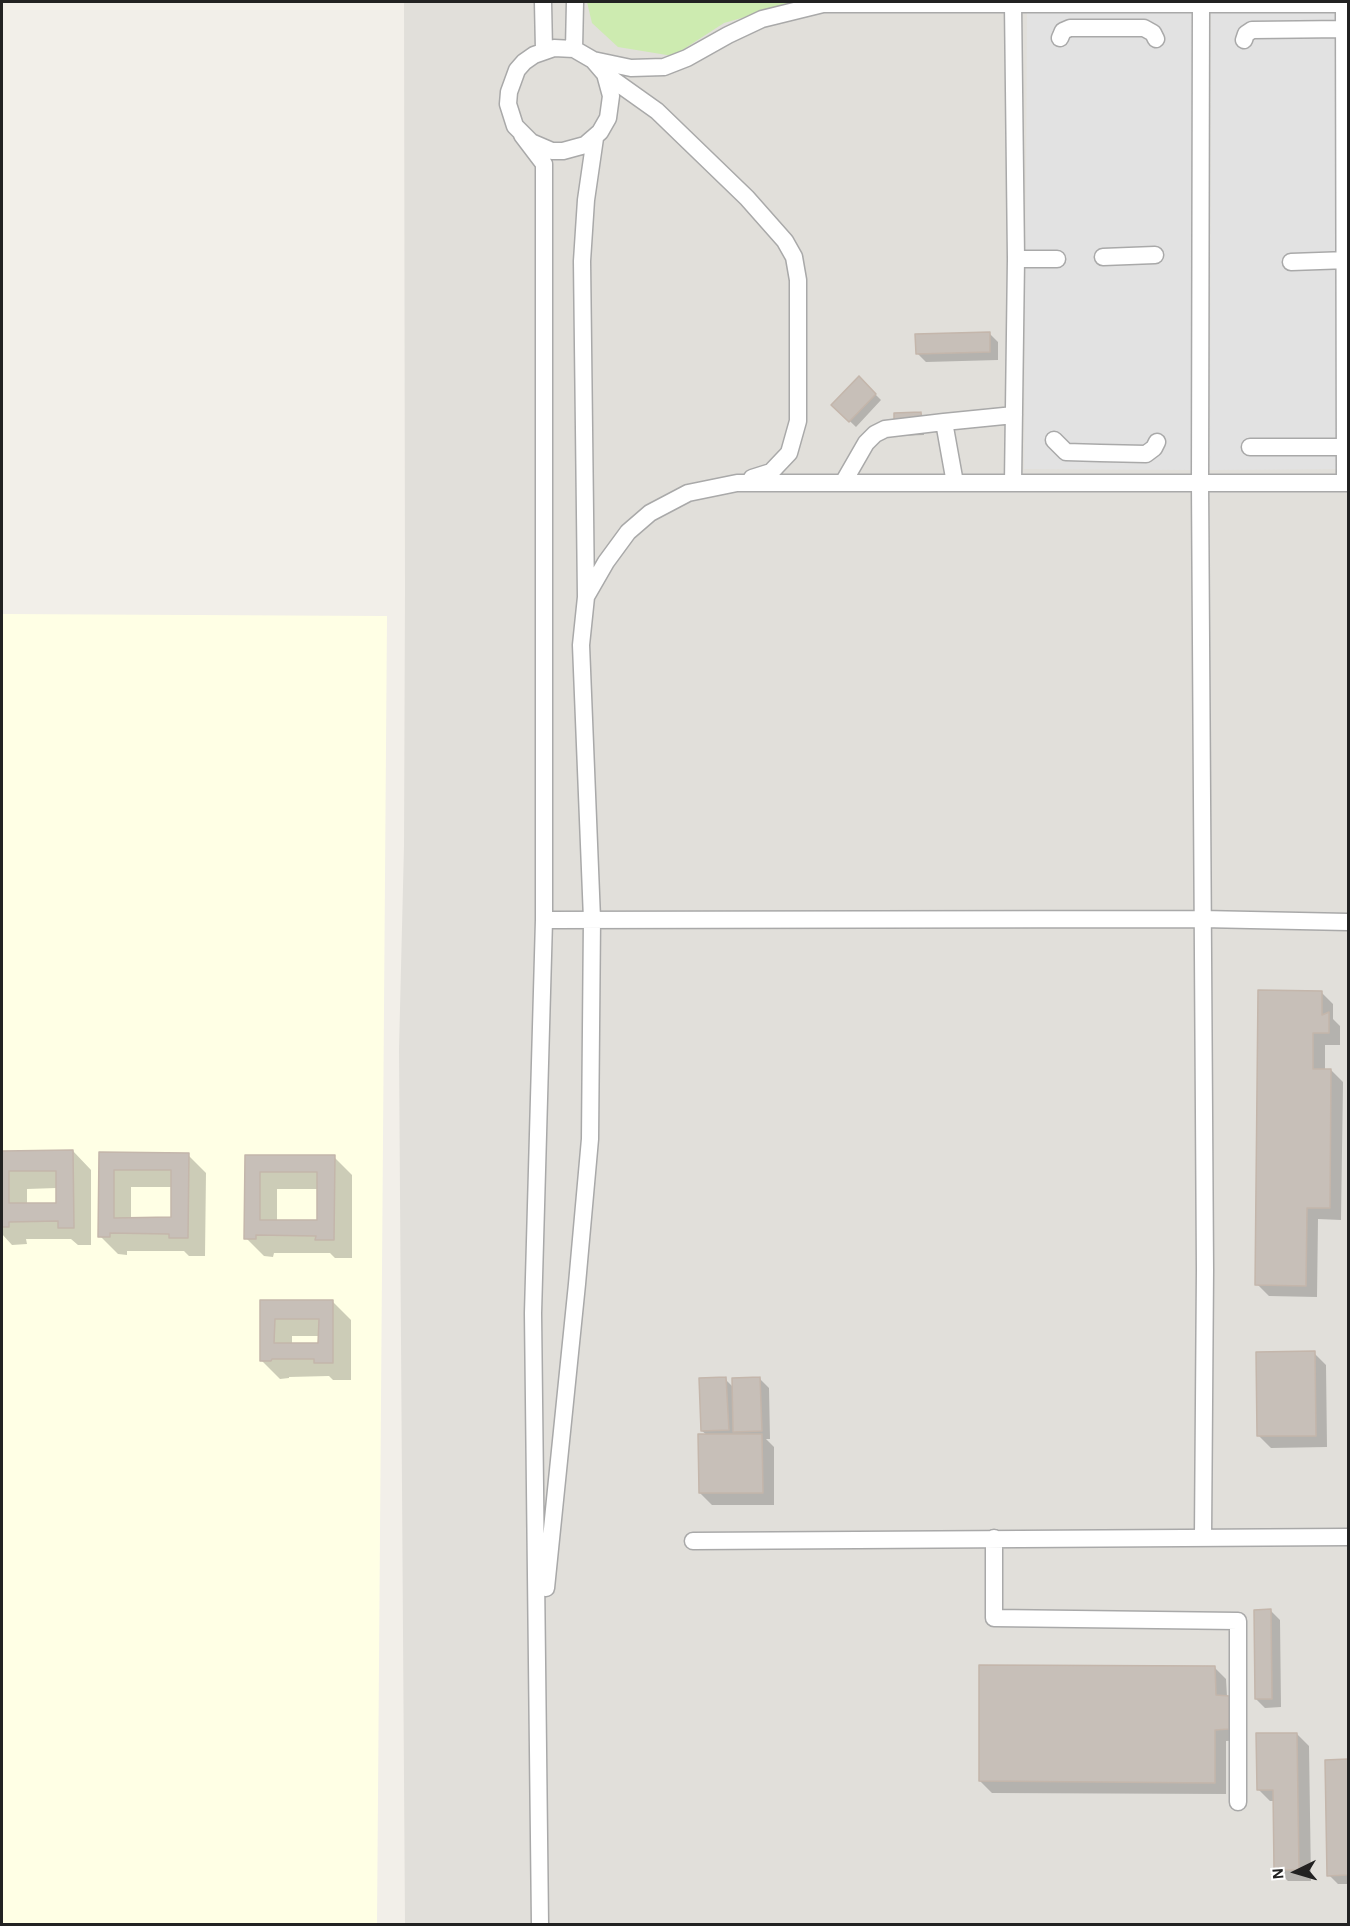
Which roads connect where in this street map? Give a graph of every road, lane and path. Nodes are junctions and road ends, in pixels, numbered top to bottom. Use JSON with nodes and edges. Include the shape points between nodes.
{"nodes":[{"id":1,"x":543,"y":2,"type":"edge"},
{"id":2,"x":575,"y":2,"type":"edge"},
{"id":3,"x":1013,"y":4,"type":"junction"},
{"id":4,"x":1201,"y":4,"type":"junction"},
{"id":5,"x":1346,"y":4,"type":"edge"},
{"id":6,"x":1345,"y":29,"type":"junction"},
{"id":7,"x":1060,"y":38,"type":"dead end"},
{"id":8,"x":1156,"y":39,"type":"dead end"},
{"id":9,"x":1244,"y":39,"type":"dead end"},
{"id":10,"x":574,"y":49,"type":"junction"},
{"id":11,"x":544,"y":50,"type":"junction"},
{"id":12,"x":593,"y":60,"type":"junction"},
{"id":13,"x":605,"y":74,"type":"junction"},
{"id":14,"x":522,"y":135,"type":"junction"},
{"id":15,"x":595,"y":138,"type":"junction"},
{"id":16,"x":1155,"y":255,"type":"dead end"},
{"id":17,"x":1103,"y":257,"type":"dead end"},
{"id":18,"x":1016,"y":259,"type":"junction"},
{"id":19,"x":1057,"y":259,"type":"dead end"},
{"id":20,"x":1347,"y":260,"type":"edge"},
{"id":21,"x":1291,"y":262,"type":"dead end"},
{"id":22,"x":1014,"y":416,"type":"junction"},
{"id":23,"x":944,"y":422,"type":"junction"},
{"id":24,"x":1054,"y":440,"type":"dead end"},
{"id":25,"x":1157,"y":442,"type":"dead end"},
{"id":26,"x":1250,"y":447,"type":"dead end"},
{"id":27,"x":1346,"y":455,"type":"edge"},
{"id":28,"x":737,"y":483,"type":"junction"},
{"id":29,"x":843,"y":483,"type":"junction"},
{"id":30,"x":955,"y":483,"type":"junction"},
{"id":31,"x":1013,"y":483,"type":"junction"},
{"id":32,"x":1200,"y":483,"type":"junction"},
{"id":33,"x":1347,"y":483,"type":"edge"},
{"id":34,"x":586,"y":597,"type":"junction"},
{"id":35,"x":592,"y":919,"type":"junction"},
{"id":36,"x":1202,"y":919,"type":"junction"},
{"id":37,"x":544,"y":920,"type":"junction"},
{"id":38,"x":1348,"y":922,"type":"edge"},
{"id":39,"x":1203,"y":1536,"type":"junction"},
{"id":40,"x":1348,"y":1537,"type":"edge"},
{"id":41,"x":994,"y":1538,"type":"junction"},
{"id":42,"x":693,"y":1541,"type":"dead end"},
{"id":43,"x":538,"y":1723,"type":"junction"},
{"id":44,"x":1238,"y":1802,"type":"dead end"},
{"id":45,"x":540,"y":1924,"type":"edge"}],
"edges":[{"from":1,"to":11,"type":"lane"},
{"from":2,"to":10,"type":"lane"},
{"from":3,"to":4,"type":"lane"},
{"from":3,"to":12,"type":"lane","via":[[823,4],[762,19],[664,67],[631,68]]},
{"from":3,"to":18,"type":"lane"},
{"from":4,"to":5,"type":"lane"},
{"from":4,"to":32,"type":"lane"},
{"from":5,"to":6,"type":"lane"},
{"from":6,"to":9,"type":"lane","via":[[1252,30]]},
{"from":6,"to":20,"type":"lane"},
{"from":7,"to":8,"type":"lane","via":[[1070,28],[1144,28]]},
{"from":10,"to":11,"type":"lane"},
{"from":10,"to":12,"type":"lane"},
{"from":11,"to":14,"type":"lane","via":[[524,62],[511,81],[508,104]]},
{"from":12,"to":13,"type":"lane"},
{"from":13,"to":15,"type":"lane","via":[[611,108]]},
{"from":13,"to":28,"type":"lane","via":[[657,111],[714,166],[785,241],[794,257],[798,280],[798,421],[789,453],[771,472]]},
{"from":14,"to":15,"type":"lane","via":[[541,148],[563,151]]},
{"from":14,"to":37,"type":"lane","via":[[544,165]]},
{"from":15,"to":34,"type":"lane","via":[[582,261]]},
{"from":16,"to":17,"type":"lane"},
{"from":18,"to":19,"type":"lane"},
{"from":18,"to":22,"type":"lane"},
{"from":20,"to":21,"type":"lane"},
{"from":20,"to":27,"type":"lane"},
{"from":22,"to":23,"type":"lane"},
{"from":22,"to":31,"type":"lane"},
{"from":23,"to":29,"type":"lane","via":[[885,429],[875,434]]},
{"from":23,"to":30,"type":"lane"},
{"from":24,"to":25,"type":"lane","via":[[1066,452],[1123,454],[1146,454]]},
{"from":26,"to":27,"type":"lane"},
{"from":27,"to":33,"type":"lane"},
{"from":28,"to":29,"type":"lane"},
{"from":28,"to":34,"type":"lane","via":[[688,493],[650,513],[628,532]]},
{"from":29,"to":30,"type":"lane"},
{"from":30,"to":31,"type":"lane"},
{"from":31,"to":32,"type":"lane"},
{"from":32,"to":33,"type":"lane"},
{"from":32,"to":36,"type":"lane"},
{"from":34,"to":35,"type":"lane","via":[[581,645]]},
{"from":35,"to":36,"type":"lane"},
{"from":35,"to":37,"type":"lane"},
{"from":35,"to":43,"type":"lane","via":[[590,1139],[548,1561]]},
{"from":36,"to":38,"type":"lane"},
{"from":36,"to":39,"type":"lane"},
{"from":37,"to":43,"type":"lane","via":[[533,1313]]},
{"from":39,"to":40,"type":"lane"},
{"from":39,"to":41,"type":"lane"},
{"from":41,"to":42,"type":"lane"},
{"from":41,"to":44,"type":"lane","via":[[994,1618],[1238,1621]]},
{"from":43,"to":45,"type":"lane"}]}
